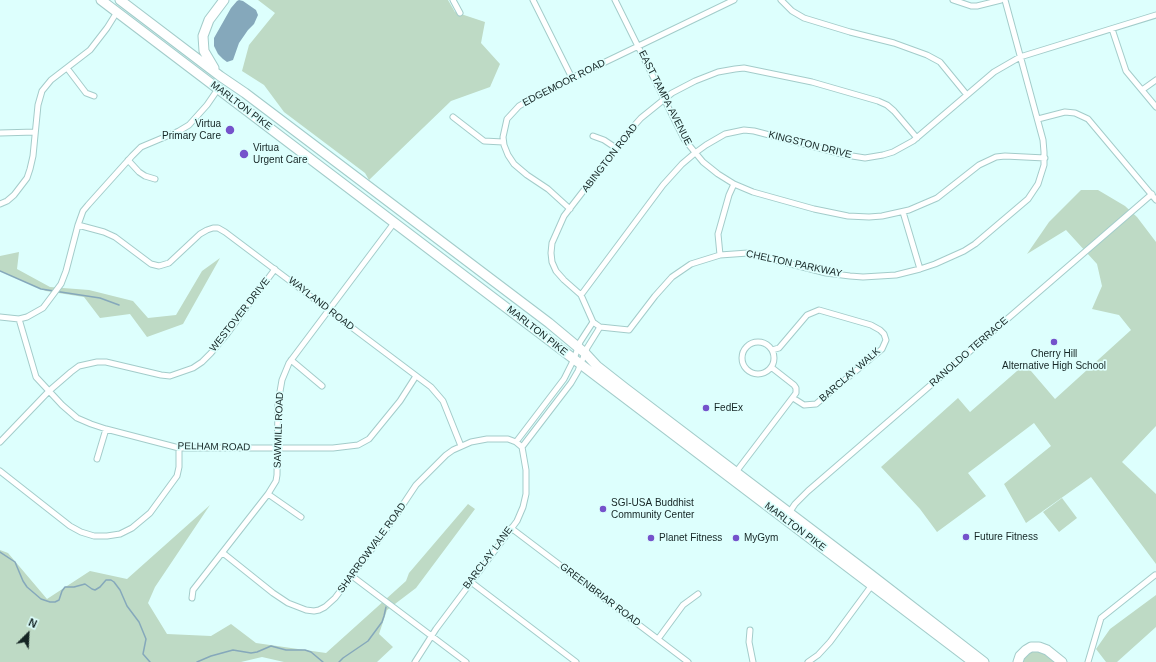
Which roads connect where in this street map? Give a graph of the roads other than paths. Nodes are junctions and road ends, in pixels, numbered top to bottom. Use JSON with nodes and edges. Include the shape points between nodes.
{"nodes":[{"id":1,"x":101,"y":0,"type":"edge"},
{"id":2,"x":120,"y":0,"type":"edge"},
{"id":3,"x":224,"y":0,"type":"edge"},
{"id":4,"x":453,"y":0,"type":"edge"},
{"id":5,"x":533,"y":0,"type":"edge"},
{"id":6,"x":615,"y":0,"type":"edge"},
{"id":7,"x":734,"y":0,"type":"edge"},
{"id":8,"x":781,"y":0,"type":"edge"},
{"id":9,"x":953,"y":0,"type":"edge"},
{"id":10,"x":1001,"y":0,"type":"edge"},
{"id":11,"x":1004,"y":0,"type":"edge"},
{"id":12,"x":117,"y":12,"type":"junction"},
{"id":13,"x":460,"y":13,"type":"dead end"},
{"id":14,"x":1156,"y":15,"type":"edge"},
{"id":15,"x":1112,"y":28,"type":"junction"},
{"id":16,"x":639,"y":46,"type":"junction"},
{"id":17,"x":1020,"y":57,"type":"junction"},
{"id":18,"x":67,"y":68,"type":"junction"},
{"id":19,"x":220,"y":76,"type":"junction"},
{"id":20,"x":572,"y":78,"type":"junction"},
{"id":21,"x":1156,"y":80,"type":"edge"},
{"id":22,"x":218,"y":89,"type":"junction"},
{"id":23,"x":1142,"y":90,"type":"junction"},
{"id":24,"x":966,"y":95,"type":"junction"},
{"id":25,"x":94,"y":96,"type":"dead end"},
{"id":26,"x":664,"y":99,"type":"junction"},
{"id":27,"x":1156,"y":107,"type":"edge"},
{"id":28,"x":453,"y":117,"type":"dead end"},
{"id":29,"x":1038,"y":119,"type":"junction"},
{"id":30,"x":35,"y":132,"type":"junction"},
{"id":31,"x":0,"y":133,"type":"edge"},
{"id":32,"x":593,"y":136,"type":"dead end"},
{"id":33,"x":917,"y":138,"type":"junction"},
{"id":34,"x":503,"y":142,"type":"junction"},
{"id":35,"x":616,"y":148,"type":"junction"},
{"id":36,"x":695,"y":153,"type":"junction"},
{"id":37,"x":1045,"y":158,"type":"junction"},
{"id":38,"x":128,"y":160,"type":"junction"},
{"id":39,"x":155,"y":179,"type":"dead end"},
{"id":40,"x":734,"y":184,"type":"junction"},
{"id":41,"x":1152,"y":194,"type":"junction"},
{"id":42,"x":1156,"y":200,"type":"edge"},
{"id":43,"x":0,"y":204,"type":"edge"},
{"id":44,"x":570,"y":209,"type":"junction"},
{"id":45,"x":903,"y":212,"type":"junction"},
{"id":46,"x":394,"y":223,"type":"junction"},
{"id":47,"x":78,"y":225,"type":"junction"},
{"id":48,"x":720,"y":255,"type":"junction"},
{"id":49,"x":275,"y":269,"type":"junction"},
{"id":50,"x":920,"y":269,"type":"junction"},
{"id":51,"x":581,"y":294,"type":"junction"},
{"id":52,"x":328,"y":310,"type":"junction"},
{"id":53,"x":0,"y":317,"type":"edge"},
{"id":54,"x":18,"y":319,"type":"junction"},
{"id":55,"x":596,"y":324,"type":"junction"},
{"id":56,"x":772,"y":350,"type":"junction"},
{"id":57,"x":579,"y":356,"type":"junction"},
{"id":58,"x":291,"y":360,"type":"junction"},
{"id":59,"x":771,"y":368,"type":"junction"},
{"id":60,"x":416,"y":376,"type":"junction"},
{"id":61,"x":322,"y":386,"type":"dead end"},
{"id":62,"x":49,"y":391,"type":"junction"},
{"id":63,"x":793,"y":398,"type":"junction"},
{"id":64,"x":106,"y":429,"type":"junction"},
{"id":65,"x":0,"y":442,"type":"edge"},
{"id":66,"x":519,"y":445,"type":"junction"},
{"id":67,"x":461,"y":446,"type":"junction"},
{"id":68,"x":179,"y":448,"type":"junction"},
{"id":69,"x":277,"y":448,"type":"junction"},
{"id":70,"x":97,"y":459,"type":"dead end"},
{"id":71,"x":0,"y":471,"type":"edge"},
{"id":72,"x":736,"y":472,"type":"junction"},
{"id":73,"x":268,"y":494,"type":"junction"},
{"id":74,"x":789,"y":513,"type":"junction"},
{"id":75,"x":301,"y":517,"type":"dead end"},
{"id":76,"x":795,"y":527,"type":"junction"},
{"id":77,"x":512,"y":528,"type":"junction"},
{"id":78,"x":223,"y":553,"type":"junction"},
{"id":79,"x":870,"y":574,"type":"junction"},
{"id":80,"x":1155,"y":575,"type":"edge"},
{"id":81,"x":352,"y":576,"type":"junction"},
{"id":82,"x":471,"y":582,"type":"junction"},
{"id":83,"x":872,"y":585,"type":"junction"},
{"id":84,"x":698,"y":594,"type":"dead end"},
{"id":85,"x":192,"y":598,"type":"dead end"},
{"id":86,"x":750,"y":630,"type":"dead end"},
{"id":87,"x":431,"y":637,"type":"junction"},
{"id":88,"x":658,"y":639,"type":"junction"},
{"id":89,"x":416,"y":662,"type":"edge"},
{"id":90,"x":466,"y":662,"type":"edge"},
{"id":91,"x":576,"y":662,"type":"edge"},
{"id":92,"x":688,"y":662,"type":"edge"},
{"id":93,"x":753,"y":662,"type":"edge"},
{"id":94,"x":809,"y":662,"type":"edge"},
{"id":95,"x":973,"y":662,"type":"edge"},
{"id":96,"x":984,"y":662,"type":"edge"},
{"id":97,"x":1018,"y":662,"type":"edge"},
{"id":98,"x":1062,"y":662,"type":"edge"},
{"id":99,"x":1088,"y":662,"type":"edge"}],
"edges":[{"from":1,"to":12,"type":"highway","name":"MARLTON PIKE"},
{"from":2,"to":19,"type":"highway","name":"MARLTON PIKE"},
{"from":3,"to":19,"type":"highway","via":[[208,20],[203,36],[204,51]]},
{"from":4,"to":13,"type":"street"},
{"from":5,"to":20,"type":"street"},
{"from":6,"to":16,"type":"street","name":"EAST TAMPA AVENUE"},
{"from":7,"to":16,"type":"street","name":"EDGEMOOR ROAD"},
{"from":8,"to":24,"type":"street","via":[[804,18],[927,54],[940,62]]},
{"from":9,"to":10,"type":"street","via":[[977,6]]},
{"from":11,"to":17,"type":"street","name":"CHELTON PARKWAY"},
{"from":12,"to":18,"type":"street","via":[[90,50]]},
{"from":12,"to":22,"type":"highway","name":"MARLTON PIKE"},
{"from":14,"to":15,"type":"street","name":"KINGSTON DRIVE"},
{"from":15,"to":17,"type":"street","name":"KINGSTON DRIVE"},
{"from":15,"to":23,"type":"street","via":[[1126,71]]},
{"from":16,"to":20,"type":"street","name":"EDGEMOOR ROAD"},
{"from":16,"to":26,"type":"street","name":"EAST TAMPA AVENUE"},
{"from":17,"to":24,"type":"street","name":"KINGSTON DRIVE","via":[[1002,67]]},
{"from":17,"to":29,"type":"street","name":"CHELTON PARKWAY"},
{"from":18,"to":25,"type":"street","via":[[86,93]]},
{"from":18,"to":30,"type":"street","via":[[51,80],[42,91]]},
{"from":19,"to":57,"type":"highway","name":"MARLTON PIKE","via":[[544,319]]},
{"from":20,"to":34,"type":"street","name":"EDGEMOOR ROAD","via":[[516,109],[507,119]]},
{"from":21,"to":23,"type":"street"},
{"from":22,"to":38,"type":"street","via":[[189,125],[141,147]]},
{"from":22,"to":46,"type":"highway","name":"MARLTON PIKE"},
{"from":23,"to":27,"type":"street"},
{"from":24,"to":33,"type":"street","name":"KINGSTON DRIVE"},
{"from":26,"to":33,"type":"street","name":"ABINGTON ROAD","via":[[695,81],[718,72],[744,68],[812,82],[878,101],[894,111]]},
{"from":26,"to":35,"type":"street","name":"ABINGTON ROAD","via":[[641,118]]},
{"from":26,"to":36,"type":"street","name":"EAST TAMPA AVENUE","via":[[684,139]]},
{"from":28,"to":34,"type":"street","via":[[484,141]]},
{"from":29,"to":37,"type":"street","name":"CHELTON PARKWAY"},
{"from":29,"to":41,"type":"street","via":[[1066,112],[1088,119]]},
{"from":30,"to":31,"type":"street"},
{"from":30,"to":43,"type":"street","via":[[33,156],[27,178],[14,195]]},
{"from":32,"to":35,"type":"street"},
{"from":33,"to":36,"type":"street","name":"KINGSTON DRIVE","via":[[893,152],[865,158],[744,130],[725,134]]},
{"from":34,"to":44,"type":"street","via":[[514,164]]},
{"from":35,"to":44,"type":"street","name":"ABINGTON ROAD"},
{"from":36,"to":40,"type":"street","name":"EAST TAMPA AVENUE","via":[[718,174]]},
{"from":36,"to":51,"type":"street","name":"KINGSTON DRIVE","via":[[662,185]]},
{"from":37,"to":45,"type":"street","name":"EAST TAMPA AVENUE","via":[[992,158],[979,165],[942,195]]},
{"from":37,"to":50,"type":"street","name":"CHELTON PARKWAY","via":[[1038,184],[1017,210],[964,251]]},
{"from":38,"to":39,"type":"street","via":[[139,172]]},
{"from":38,"to":47,"type":"street","via":[[83,211]]},
{"from":40,"to":45,"type":"street","name":"EAST TAMPA AVENUE","via":[[763,195],[848,216],[869,217]]},
{"from":40,"to":48,"type":"street","via":[[718,234]]},
{"from":41,"to":42,"type":"street"},
{"from":41,"to":74,"type":"street","name":"RANOLDO TERRACE","via":[[808,491]]},
{"from":44,"to":51,"type":"street","name":"ABINGTON ROAD","via":[[555,234],[552,243],[552,262],[564,280]]},
{"from":45,"to":50,"type":"street"},
{"from":46,"to":52,"type":"street","name":"SAWMILL ROAD"},
{"from":46,"to":57,"type":"highway","name":"MARLTON PIKE"},
{"from":47,"to":49,"type":"street","name":"WAYLAND ROAD","via":[[115,237],[143,258],[163,266],[200,234],[218,228]]},
{"from":47,"to":54,"type":"street","via":[[61,284],[43,308]]},
{"from":48,"to":50,"type":"street","name":"CHELTON PARKWAY","via":[[748,253],[826,273],[850,276],[891,275]]},
{"from":48,"to":55,"type":"street","name":"CHELTON PARKWAY","via":[[691,264],[672,277],[629,330]]},
{"from":49,"to":52,"type":"street","name":"WAYLAND ROAD"},
{"from":49,"to":62,"type":"street","name":"WESTOVER DRIVE","via":[[227,334],[211,353],[193,368],[170,376],[106,362],[92,363],[79,366]]},
{"from":51,"to":55,"type":"street"},
{"from":52,"to":58,"type":"street","name":"SAWMILL ROAD"},
{"from":52,"to":60,"type":"street","name":"WAYLAND ROAD"},
{"from":53,"to":54,"type":"street"},
{"from":54,"to":62,"type":"street","name":"PELHAM ROAD","via":[[36,377]]},
{"from":55,"to":57,"type":"street","via":[[587,348]]},
{"from":55,"to":57,"type":"street","via":[[580,342]]},
{"from":56,"to":59,"type":"street","via":[[774,359]]},
{"from":56,"to":59,"type":"street","via":[[766,344],[755,342],[746,347],[742,357],[745,367],[753,373],[763,373]]},
{"from":56,"to":63,"type":"street","name":"BARCLAY WALK","via":[[779,348],[807,315],[819,310],[871,326],[884,334],[886,340],[882,349],[816,404],[802,405]]},
{"from":57,"to":66,"type":"street"},
{"from":57,"to":66,"type":"street","via":[[571,383]]},
{"from":57,"to":72,"type":"highway","name":"MARLTON PIKE","via":[[597,366]]},
{"from":57,"to":76,"type":"highway","name":"MARLTON PIKE"},
{"from":58,"to":61,"type":"street"},
{"from":58,"to":69,"type":"street","name":"SAWMILL ROAD","via":[[279,390]]},
{"from":59,"to":63,"type":"street","via":[[794,386],[796,392]]},
{"from":60,"to":67,"type":"street","name":"WAYLAND ROAD","via":[[443,401]]},
{"from":60,"to":69,"type":"street","name":"PELHAM ROAD","via":[[369,439],[350,446],[333,448]]},
{"from":62,"to":64,"type":"street","name":"PELHAM ROAD","via":[[77,418]]},
{"from":62,"to":65,"type":"street","name":"WESTOVER DRIVE"},
{"from":63,"to":72,"type":"street"},
{"from":64,"to":68,"type":"street","name":"PELHAM ROAD"},
{"from":64,"to":70,"type":"street"},
{"from":66,"to":67,"type":"street","name":"SHARROWVALE ROAD","via":[[508,439],[495,438]]},
{"from":66,"to":77,"type":"street","name":"BARCLAY LANE","via":[[526,470],[526,494],[523,507]]},
{"from":67,"to":81,"type":"street","name":"SHARROWVALE ROAD","via":[[446,455],[416,485]]},
{"from":68,"to":69,"type":"street","name":"PELHAM ROAD"},
{"from":68,"to":71,"type":"street","via":[[177,476],[150,513],[132,528],[120,534],[107,536],[94,536],[70,526]]},
{"from":69,"to":73,"type":"street","name":"SAWMILL ROAD","via":[[276,481]]},
{"from":72,"to":74,"type":"highway","name":"MARLTON PIKE"},
{"from":73,"to":75,"type":"street"},
{"from":73,"to":78,"type":"street","name":"SAWMILL ROAD"},
{"from":74,"to":79,"type":"highway","name":"MARLTON PIKE"},
{"from":76,"to":79,"type":"highway","via":[[804,527],[849,562]]},
{"from":76,"to":83,"type":"highway","name":"MARLTON PIKE"},
{"from":77,"to":82,"type":"street","name":"BARCLAY LANE"},
{"from":77,"to":88,"type":"street","name":"GREENBRIAR ROAD"},
{"from":78,"to":81,"type":"street","name":"SHARROWVALE ROAD","via":[[273,593],[288,603],[306,610],[314,611],[325,607]]},
{"from":78,"to":85,"type":"street","name":"SAWMILL ROAD","via":[[193,590]]},
{"from":79,"to":96,"type":"highway","name":"MARLTON PIKE"},
{"from":80,"to":99,"type":"street","via":[[1102,618]]},
{"from":81,"to":87,"type":"street"},
{"from":82,"to":87,"type":"street","name":"BARCLAY LANE"},
{"from":82,"to":91,"type":"street"},
{"from":83,"to":94,"type":"street","via":[[830,642]]},
{"from":83,"to":95,"type":"highway","name":"MARLTON PIKE"},
{"from":84,"to":88,"type":"street","via":[[683,605]]},
{"from":86,"to":93,"type":"street","via":[[749,642]]},
{"from":87,"to":89,"type":"street","name":"BARCLAY LANE"},
{"from":87,"to":90,"type":"street"},
{"from":88,"to":92,"type":"street","name":"GREENBRIAR ROAD"},
{"from":97,"to":98,"type":"highway","via":[[1020,656],[1031,647],[1047,650]]}]}
